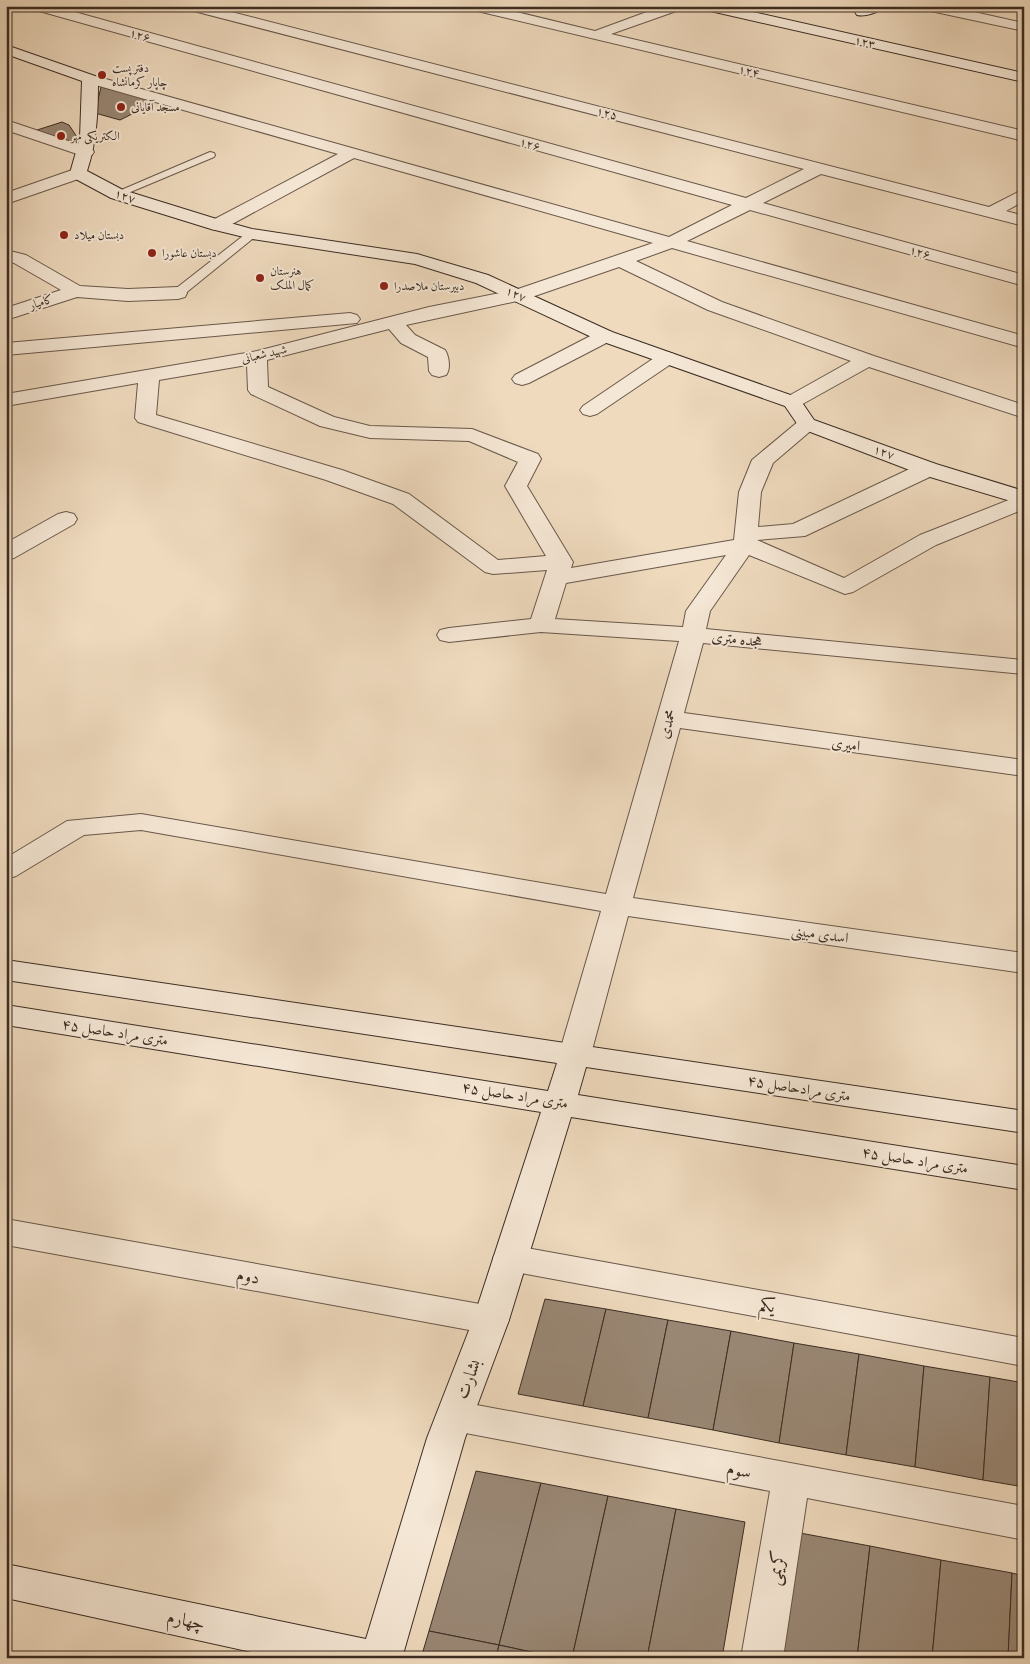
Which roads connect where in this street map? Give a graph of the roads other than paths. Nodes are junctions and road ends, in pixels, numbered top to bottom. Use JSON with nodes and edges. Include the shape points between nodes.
{"nodes":[{"id":1,"x":37,"y":6,"type":"edge"},
{"id":2,"x":190,"y":6,"type":"edge"},
{"id":3,"x":473,"y":6,"type":"edge"},
{"id":4,"x":677,"y":6,"type":"edge"},
{"id":5,"x":706,"y":6,"type":"edge"},
{"id":6,"x":878,"y":6,"type":"edge"},
{"id":7,"x":926,"y":6,"type":"edge"},
{"id":8,"x":862,"y":12,"type":"dead end"},
{"id":9,"x":1024,"y":27,"type":"edge"},
{"id":10,"x":596,"y":35,"type":"junction"},
{"id":11,"x":6,"y":49,"type":"edge"},
{"id":12,"x":1024,"y":78,"type":"edge"},
{"id":13,"x":90,"y":79,"type":"junction"},
{"id":14,"x":6,"y":125,"type":"edge"},
{"id":15,"x":1024,"y":136,"type":"edge"},
{"id":16,"x":86,"y":152,"type":"junction"},
{"id":17,"x":352,"y":153,"type":"junction"},
{"id":18,"x":210,"y":155,"type":"dead end"},
{"id":19,"x":820,"y":168,"type":"junction"},
{"id":20,"x":78,"y":173,"type":"junction"},
{"id":21,"x":117,"y":194,"type":"junction"},
{"id":22,"x":1024,"y":194,"type":"edge"},
{"id":23,"x":6,"y":199,"type":"edge"},
{"id":24,"x":750,"y":205,"type":"junction"},
{"id":25,"x":992,"y":212,"type":"junction"},
{"id":26,"x":1024,"y":221,"type":"edge"},
{"id":27,"x":217,"y":225,"type":"junction"},
{"id":28,"x":252,"y":234,"type":"junction"},
{"id":29,"x":670,"y":243,"type":"junction"},
{"id":30,"x":6,"y":255,"type":"edge"},
{"id":31,"x":620,"y":260,"type":"junction"},
{"id":32,"x":1024,"y":281,"type":"edge"},
{"id":33,"x":76,"y":290,"type":"junction"},
{"id":34,"x":178,"y":293,"type":"joint"},
{"id":35,"x":518,"y":295,"type":"junction"},
{"id":36,"x":429,"y":312,"type":"junction"},
{"id":37,"x":6,"y":314,"type":"edge"},
{"id":38,"x":394,"y":322,"type":"junction"},
{"id":39,"x":605,"y":336,"type":"junction"},
{"id":40,"x":1024,"y":342,"type":"edge"},
{"id":41,"x":6,"y":349,"type":"edge"},
{"id":42,"x":257,"y":357,"type":"junction"},
{"id":43,"x":667,"y":358,"type":"junction"},
{"id":44,"x":867,"y":360,"type":"junction"},
{"id":45,"x":439,"y":371,"type":"dead end"},
{"id":46,"x":149,"y":376,"type":"junction"},
{"id":47,"x":522,"y":378,"type":"dead end"},
{"id":48,"x":6,"y":400,"type":"edge"},
{"id":49,"x":792,"y":402,"type":"junction"},
{"id":50,"x":590,"y":410,"type":"dead end"},
{"id":51,"x":1024,"y":412,"type":"edge"},
{"id":52,"x":807,"y":424,"type":"junction"},
{"id":53,"x":928,"y":468,"type":"junction"},
{"id":54,"x":1024,"y":499,"type":"edge"},
{"id":55,"x":66,"y":519,"type":"dead end"},
{"id":56,"x":745,"y":539,"type":"junction"},
{"id":57,"x":6,"y":553,"type":"edge"},
{"id":58,"x":558,"y":570,"type":"junction"},
{"id":59,"x":541,"y":625,"type":"junction"},
{"id":60,"x":449,"y":635,"type":"dead end"},
{"id":61,"x":693,"y":635,"type":"junction"},
{"id":62,"x":1024,"y":667,"type":"edge"},
{"id":63,"x":669,"y":720,"type":"junction"},
{"id":64,"x":1024,"y":768,"type":"edge"},
{"id":65,"x":6,"y":870,"type":"edge"},
{"id":66,"x":617,"y":905,"type":"junction"},
{"id":67,"x":1024,"y":963,"type":"edge"},
{"id":68,"x":6,"y":970,"type":"edge"},
{"id":69,"x":6,"y":1015,"type":"edge"},
{"id":70,"x":575,"y":1054,"type":"junction"},
{"id":71,"x":561,"y":1103,"type":"junction"},
{"id":72,"x":1024,"y":1122,"type":"edge"},
{"id":73,"x":1024,"y":1178,"type":"edge"},
{"id":74,"x":6,"y":1232,"type":"edge"},
{"id":75,"x":510,"y":1258,"type":"junction"},
{"id":76,"x":491,"y":1320,"type":"junction"},
{"id":77,"x":1024,"y":1352,"type":"edge"},
{"id":78,"x":454,"y":1416,"type":"junction"},
{"id":79,"x":791,"y":1479,"type":"junction"},
{"id":80,"x":1024,"y":1522,"type":"edge"},
{"id":81,"x":6,"y":1581,"type":"edge"},
{"id":82,"x":366,"y":1658,"type":"edge"},
{"id":83,"x":381,"y":1658,"type":"edge"},
{"id":84,"x":762,"y":1658,"type":"edge"}],
"edges":[{"from":1,"to":24,"type":"street","name":"۱۲۶"},
{"from":2,"to":19,"type":"street","name":"۱۲۵"},
{"from":3,"to":10,"type":"street","name":"۱۲۴"},
{"from":4,"to":10,"type":"street"},
{"from":5,"to":12,"type":"street","name":"۱۲۳"},
{"from":6,"to":8,"type":"street"},
{"from":7,"to":9,"type":"street"},
{"from":10,"to":15,"type":"street","name":"۱۲۴"},
{"from":11,"to":13,"type":"street"},
{"from":13,"to":16,"type":"street","via":[[90,128]]},
{"from":13,"to":17,"type":"street"},
{"from":14,"to":16,"type":"street"},
{"from":16,"to":20,"type":"street"},
{"from":17,"to":27,"type":"street"},
{"from":17,"to":29,"type":"street"},
{"from":18,"to":21,"type":"lane"},
{"from":19,"to":24,"type":"street","name":"شهید شعبانی"},
{"from":19,"to":25,"type":"street","name":"۱۲۵"},
{"from":20,"to":21,"type":"street","name":"۱۲۷"},
{"from":20,"to":23,"type":"street"},
{"from":21,"to":27,"type":"street","name":"۱۲۷"},
{"from":22,"to":25,"type":"street"},
{"from":24,"to":29,"type":"street","name":"شهید شعبانی"},
{"from":24,"to":32,"type":"street","name":"۱۲۶"},
{"from":25,"to":26,"type":"street","name":"۱۲۵"},
{"from":27,"to":28,"type":"street","name":"۱۲۷"},
{"from":28,"to":34,"type":"lane"},
{"from":28,"to":35,"type":"street","name":"۱۲۷","via":[[417,259],[482,279]]},
{"from":29,"to":31,"type":"street","name":"شهید شعبانی"},
{"from":29,"to":40,"type":"street"},
{"from":30,"to":33,"type":"street","via":[[20,259]]},
{"from":31,"to":35,"type":"street","name":"شهید شعبانی"},
{"from":31,"to":44,"type":"street","via":[[715,306]]},
{"from":33,"to":34,"type":"street","via":[[128,295]]},
{"from":33,"to":37,"type":"street","name":"کامیار"},
{"from":35,"to":36,"type":"street","name":"شهید شعبانی"},
{"from":35,"to":39,"type":"street","name":"۱۲۷"},
{"from":36,"to":38,"type":"street","name":"شهید شعبانی"},
{"from":36,"to":41,"type":"street"},
{"from":38,"to":42,"type":"street","name":"شهید شعبانی"},
{"from":38,"to":45,"type":"street","via":[[408,339],[438,354]]},
{"from":39,"to":43,"type":"street","name":"۱۲۷"},
{"from":39,"to":47,"type":"street"},
{"from":42,"to":46,"type":"street","name":"شهید شعبانی"},
{"from":42,"to":58,"type":"street","via":[[258,390],[328,422],[370,432],[472,435],[530,459],[516,486]]},
{"from":43,"to":49,"type":"street","name":"۱۲۷"},
{"from":43,"to":50,"type":"street"},
{"from":44,"to":49,"type":"street"},
{"from":44,"to":51,"type":"street"},
{"from":46,"to":48,"type":"street","name":"شهید شعبانی"},
{"from":46,"to":58,"type":"street","via":[[145,418],[334,475],[400,499],[493,567]]},
{"from":49,"to":52,"type":"street"},
{"from":52,"to":53,"type":"street","name":"۱۲۷"},
{"from":52,"to":56,"type":"street","via":[[763,460],[750,492]]},
{"from":53,"to":54,"type":"street","name":"۱۲۷"},
{"from":53,"to":56,"type":"street","via":[[798,531]]},
{"from":54,"to":56,"type":"street","via":[[928,540],[845,588]]},
{"from":55,"to":57,"type":"street"},
{"from":56,"to":58,"type":"street"},
{"from":56,"to":61,"type":"street","name":"محمدی","via":[[698,611]]},
{"from":58,"to":59,"type":"street"},
{"from":59,"to":60,"type":"street","name":"هجده متری"},
{"from":59,"to":61,"type":"street","name":"هجده متری"},
{"from":61,"to":62,"type":"street","name":"هجده متری"},
{"from":61,"to":63,"type":"street","name":"محمدی"},
{"from":63,"to":64,"type":"street","name":"امیری"},
{"from":63,"to":66,"type":"street","name":"محمدی"},
{"from":65,"to":66,"type":"street","name":"اسدی مبینی","via":[[77,827],[141,822]]},
{"from":66,"to":67,"type":"street","name":"اسدی مبینی"},
{"from":66,"to":70,"type":"street","name":"محمدی"},
{"from":68,"to":70,"type":"street"},
{"from":69,"to":71,"type":"street","name":"۴۵ متری مراد حاصل"},
{"from":70,"to":71,"type":"street","name":"محمدی"},
{"from":70,"to":72,"type":"street","name":"۴۵ متری مرادحاصل"},
{"from":71,"to":73,"type":"street","name":"۴۵ متری مراد حاصل"},
{"from":71,"to":75,"type":"street","name":"بشارت"},
{"from":74,"to":76,"type":"street","name":"دوم"},
{"from":75,"to":76,"type":"street","name":"بشارت"},
{"from":75,"to":77,"type":"street","name":"یکم"},
{"from":76,"to":78,"type":"street","name":"بشارت"},
{"from":78,"to":79,"type":"street","name":"سوم"},
{"from":78,"to":83,"type":"street","name":"بشارت"},
{"from":79,"to":80,"type":"street","name":"سوم"},
{"from":79,"to":84,"type":"street","name":"کریمی"},
{"from":81,"to":82,"type":"street","name":"چهارم"}]}
